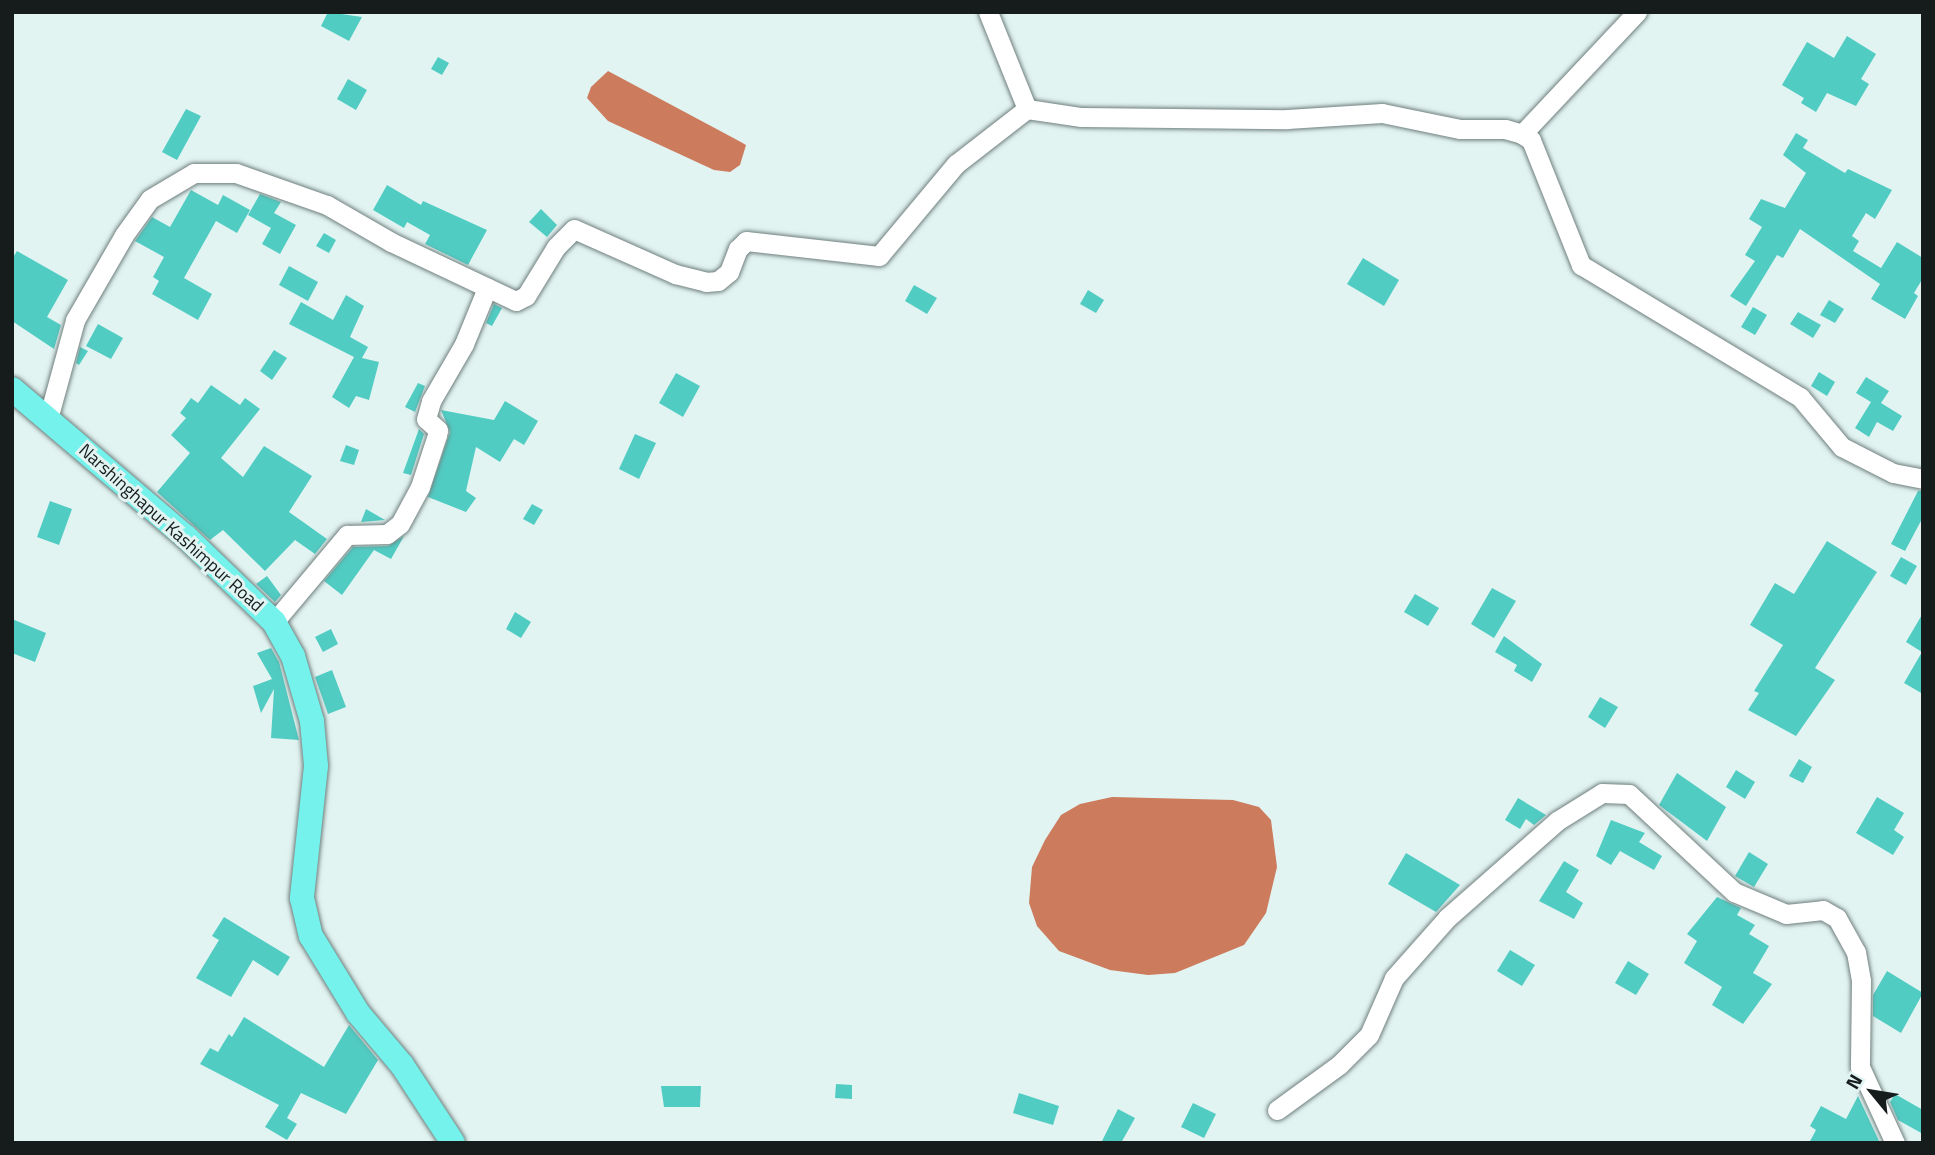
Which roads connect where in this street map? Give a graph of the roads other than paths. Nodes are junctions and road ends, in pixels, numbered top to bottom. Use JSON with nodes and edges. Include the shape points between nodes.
{"nodes":[{"id":1,"x":988,"y":12,"type":"edge"},
{"id":2,"x":1637,"y":12,"type":"edge"},
{"id":3,"x":1027,"y":109,"type":"junction"},
{"id":4,"x":1522,"y":134,"type":"junction"},
{"id":5,"x":487,"y":288,"type":"junction"},
{"id":6,"x":12,"y":389,"type":"edge"},
{"id":7,"x":48,"y":419,"type":"junction"},
{"id":8,"x":1923,"y":479,"type":"edge"},
{"id":9,"x":274,"y":622,"type":"junction"},
{"id":10,"x":1276,"y":1110,"type":"dead end"},
{"id":11,"x":453,"y":1143,"type":"edge"},
{"id":12,"x":1895,"y":1143,"type":"edge"}],
"edges":[{"from":1,"to":3,"type":"street"},
{"from":2,"to":4,"type":"street"},
{"from":3,"to":4,"type":"street","via":[[1081,117],[1287,120],[1382,113],[1460,129]]},
{"from":3,"to":5,"type":"street","via":[[956,164],[879,256],[751,240],[739,247],[724,276],[705,282],[621,252],[574,229],[521,299]]},
{"from":4,"to":8,"type":"street","via":[[1531,140],[1581,265],[1800,397],[1842,447],[1893,473]]},
{"from":5,"to":7,"type":"street","via":[[294,191],[236,173],[194,173],[150,199],[124,235],[75,320]]},
{"from":5,"to":9,"type":"street","via":[[464,344],[431,401],[426,419],[437,435],[420,487],[400,524],[387,534],[347,535]]},
{"from":6,"to":7,"type":"main road","name":"Narshinghapur Kashimpur Road"},
{"from":7,"to":9,"type":"main road","name":"Narshinghapur Kashimpur Road","via":[[194,543]]},
{"from":9,"to":11,"type":"main road","name":"Narshinghapur Kashimpur Road","via":[[293,656],[312,721],[316,766],[302,898],[311,936],[358,1013],[402,1065]]},
{"from":10,"to":12,"type":"street","via":[[1339,1065],[1369,1035],[1394,978],[1447,918],[1557,821],[1602,793],[1629,794],[1734,892],[1786,914],[1824,911],[1837,918],[1856,952],[1861,981],[1860,1067]]}]}
